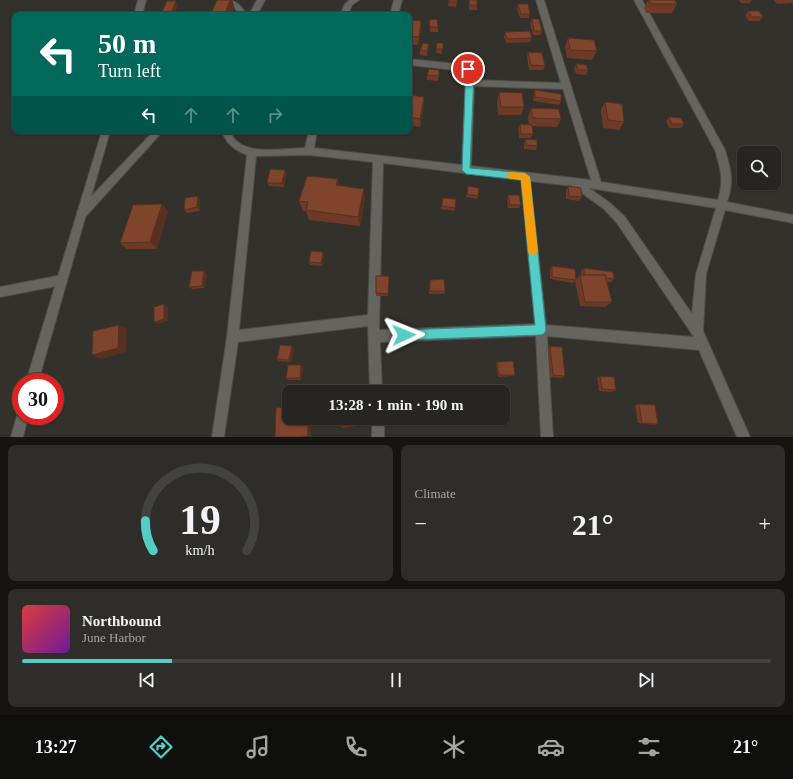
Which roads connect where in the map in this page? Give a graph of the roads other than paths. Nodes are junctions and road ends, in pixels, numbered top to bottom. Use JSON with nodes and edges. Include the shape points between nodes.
{"nodes":[{"id":1,"x":142,"y":0,"type":"edge"},
{"id":2,"x":228,"y":0,"type":"edge"},
{"id":3,"x":261,"y":0,"type":"edge"},
{"id":4,"x":355,"y":0,"type":"edge"},
{"id":5,"x":398,"y":0,"type":"edge"},
{"id":6,"x":540,"y":0,"type":"edge"},
{"id":7,"x":638,"y":0,"type":"edge"},
{"id":8,"x":139,"y":12,"type":"edge"},
{"id":9,"x":241,"y":12,"type":"edge"},
{"id":10,"x":255,"y":12,"type":"edge"},
{"id":11,"x":345,"y":12,"type":"edge"},
{"id":12,"x":395,"y":12,"type":"edge"},
{"id":13,"x":412,"y":62,"type":"edge"},
{"id":14,"x":469,"y":83,"type":"junction"},
{"id":15,"x":568,"y":86,"type":"junction"},
{"id":16,"x":105,"y":134,"type":"edge"},
{"id":17,"x":156,"y":134,"type":"edge"},
{"id":18,"x":227,"y":134,"type":"edge"},
{"id":19,"x":312,"y":134,"type":"edge"},
{"id":20,"x":308,"y":151,"type":"junction"},
{"id":21,"x":252,"y":153,"type":"junction"},
{"id":22,"x":378,"y":160,"type":"junction"},
{"id":23,"x":466,"y":170,"type":"junction"},
{"id":24,"x":525,"y":177,"type":"junction"},
{"id":25,"x":573,"y":182,"type":"junction"},
{"id":26,"x":597,"y":185,"type":"junction"},
{"id":27,"x":721,"y":205,"type":"junction"},
{"id":28,"x":82,"y":213,"type":"junction"},
{"id":29,"x":793,"y":219,"type":"edge"},
{"id":30,"x":62,"y":280,"type":"junction"},
{"id":31,"x":0,"y":292,"type":"edge"},
{"id":32,"x":373,"y":320,"type":"junction"},
{"id":33,"x":541,"y":330,"type":"junction"},
{"id":34,"x":697,"y":331,"type":"junction"},
{"id":35,"x":374,"y":336,"type":"junction"},
{"id":36,"x":233,"y":337,"type":"junction"},
{"id":37,"x":703,"y":344,"type":"junction"},
{"id":38,"x":35,"y":373,"type":"edge"},
{"id":39,"x":376,"y":385,"type":"edge"},
{"id":40,"x":20,"y":425,"type":"edge"},
{"id":41,"x":378,"y":425,"type":"edge"},
{"id":42,"x":17,"y":437,"type":"edge"},
{"id":43,"x":218,"y":437,"type":"edge"},
{"id":44,"x":378,"y":437,"type":"edge"},
{"id":45,"x":547,"y":437,"type":"edge"},
{"id":46,"x":744,"y":437,"type":"edge"}],
"edges":[{"from":1,"to":8,"type":"street"},
{"from":2,"to":9,"type":"street","via":[[237,5]]},
{"from":3,"to":10,"type":"street"},
{"from":4,"to":11,"type":"street","via":[[349,4]]},
{"from":5,"to":12,"type":"street"},
{"from":6,"to":15,"type":"street"},
{"from":7,"to":27,"type":"street","via":[[720,150],[727,174],[727,188]]},
{"from":13,"to":14,"type":"street","via":[[463,67],[468,69],[470,74]]},
{"from":14,"to":15,"type":"street"},
{"from":14,"to":23,"type":"street"},
{"from":15,"to":26,"type":"street"},
{"from":16,"to":28,"type":"street"},
{"from":17,"to":28,"type":"street"},
{"from":18,"to":21,"type":"street","via":[[239,148]]},
{"from":19,"to":20,"type":"street"},
{"from":20,"to":21,"type":"street"},
{"from":20,"to":22,"type":"street"},
{"from":21,"to":36,"type":"street"},
{"from":22,"to":23,"type":"street"},
{"from":22,"to":32,"type":"street"},
{"from":23,"to":24,"type":"street"},
{"from":24,"to":25,"type":"street"},
{"from":24,"to":33,"type":"street"},
{"from":25,"to":26,"type":"street"},
{"from":25,"to":34,"type":"street","via":[[607,206],[621,220]]},
{"from":26,"to":27,"type":"street"},
{"from":27,"to":29,"type":"street"},
{"from":27,"to":34,"type":"street","via":[[701,274]]},
{"from":28,"to":30,"type":"street"},
{"from":30,"to":31,"type":"street"},
{"from":30,"to":38,"type":"street"},
{"from":32,"to":35,"type":"street"},
{"from":32,"to":36,"type":"street"},
{"from":33,"to":35,"type":"street"},
{"from":33,"to":37,"type":"street"},
{"from":33,"to":45,"type":"street"},
{"from":34,"to":37,"type":"street"},
{"from":35,"to":39,"type":"street"},
{"from":36,"to":43,"type":"street"},
{"from":37,"to":46,"type":"street"},
{"from":40,"to":42,"type":"street"},
{"from":41,"to":44,"type":"street"}]}
